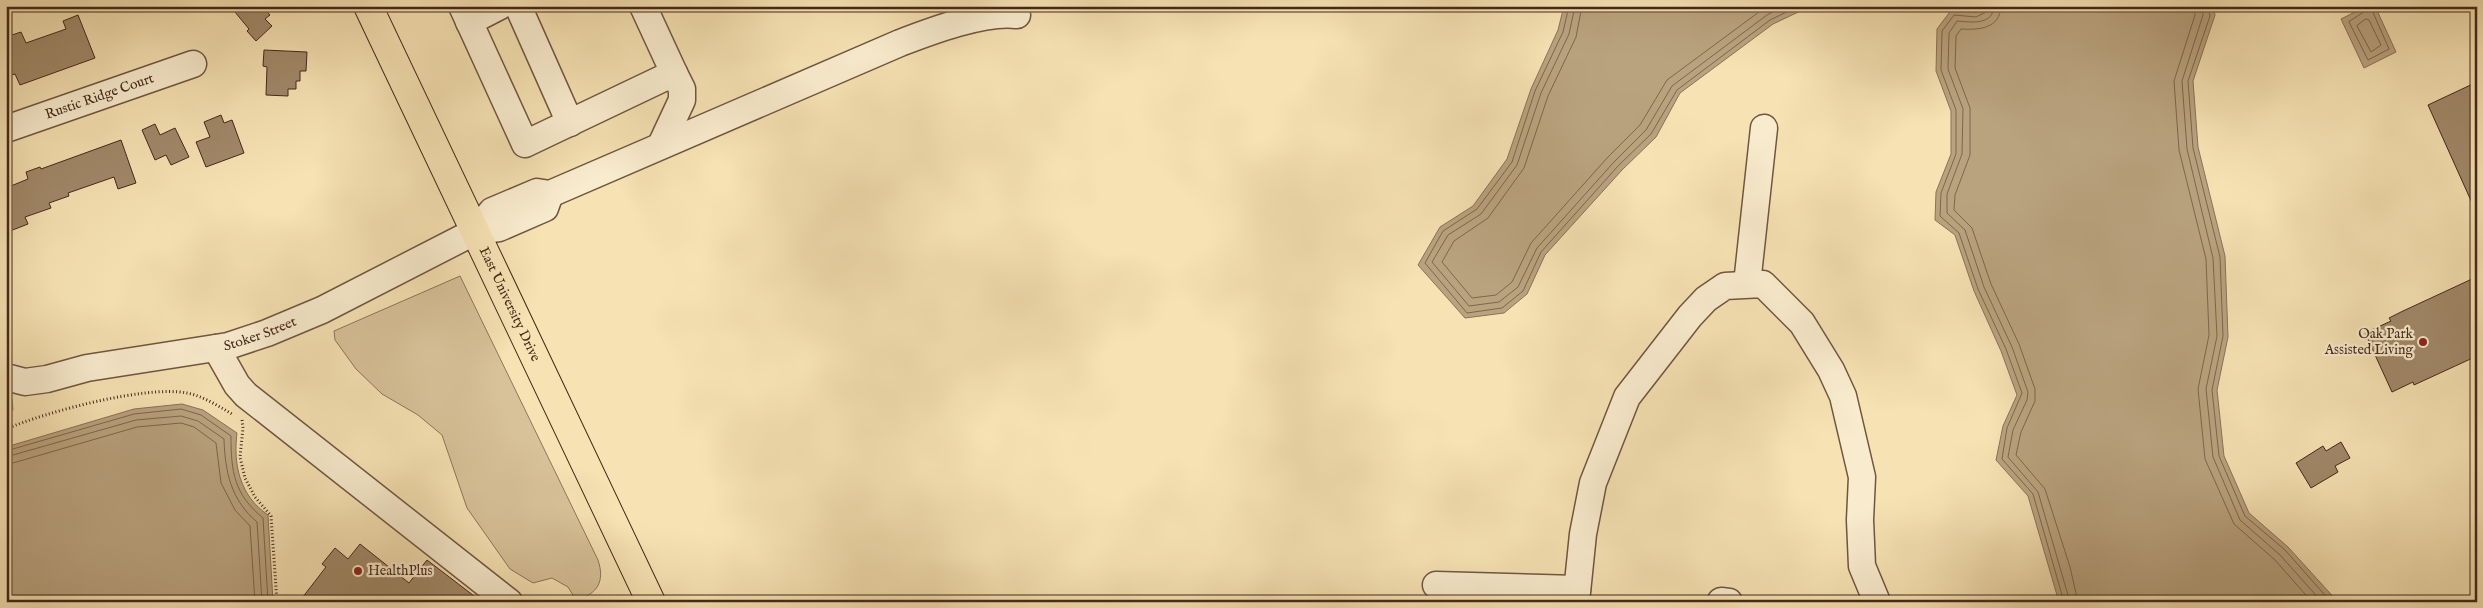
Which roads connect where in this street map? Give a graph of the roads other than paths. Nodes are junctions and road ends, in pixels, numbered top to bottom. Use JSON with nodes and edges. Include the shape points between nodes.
{"nodes":[{"id":1,"x":368,"y":6,"type":"edge"},
{"id":2,"x":500,"y":6,"type":"edge"},
{"id":3,"x":518,"y":6,"type":"edge"},
{"id":4,"x":643,"y":6,"type":"edge"},
{"id":5,"x":465,"y":14,"type":"edge"},
{"id":6,"x":1017,"y":16,"type":"dead end"},
{"id":7,"x":193,"y":64,"type":"dead end"},
{"id":8,"x":674,"y":73,"type":"junction"},
{"id":9,"x":570,"y":123,"type":"junction"},
{"id":10,"x":1764,"y":128,"type":"dead end"},
{"id":11,"x":6,"y":129,"type":"edge"},
{"id":12,"x":661,"y":145,"type":"junction"},
{"id":13,"x":476,"y":231,"type":"junction"},
{"id":14,"x":1747,"y":284,"type":"junction"},
{"id":15,"x":216,"y":348,"type":"junction"},
{"id":16,"x":16,"y":380,"type":"edge"},
{"id":17,"x":1436,"y":585,"type":"dead end"},
{"id":18,"x":1576,"y":595,"type":"edge"},
{"id":19,"x":1722,"y":601,"type":"edge"},
{"id":20,"x":509,"y":602,"type":"edge"},
{"id":21,"x":651,"y":602,"type":"edge"},
{"id":22,"x":1728,"y":602,"type":"edge"},
{"id":23,"x":1877,"y":602,"type":"edge"}],
"edges":[{"from":1,"to":13,"type":"main road","name":"East University Drive"},
{"from":2,"to":5,"type":"street"},
{"from":3,"to":9,"type":"street"},
{"from":4,"to":8,"type":"street"},
{"from":5,"to":9,"type":"street","via":[[525,144]]},
{"from":6,"to":12,"type":"street","via":[[1005,14],[936,29]]},
{"from":7,"to":11,"type":"street","name":"Rustic Ridge Court"},
{"from":8,"to":9,"type":"street"},
{"from":8,"to":12,"type":"street","via":[[682,89],[682,100]]},
{"from":10,"to":14,"type":"street"},
{"from":12,"to":13,"type":"street","via":[[550,194],[537,192],[492,211]]},
{"from":13,"to":15,"type":"street","name":"Stoker Street","via":[[322,310],[267,333]]},
{"from":13,"to":21,"type":"main road","name":"East University Drive"},
{"from":14,"to":18,"type":"street","via":[[1725,286],[1706,299],[1627,397],[1593,483]]},
{"from":14,"to":23,"type":"street","via":[[1763,284],[1802,323],[1843,396],[1862,477],[1862,566]]},
{"from":15,"to":16,"type":"street","name":"Stoker Street","via":[[87,368],[47,379]]},
{"from":15,"to":20,"type":"street","via":[[246,395]]},
{"from":17,"to":18,"type":"street"},
{"from":19,"to":22,"type":"street"}]}
